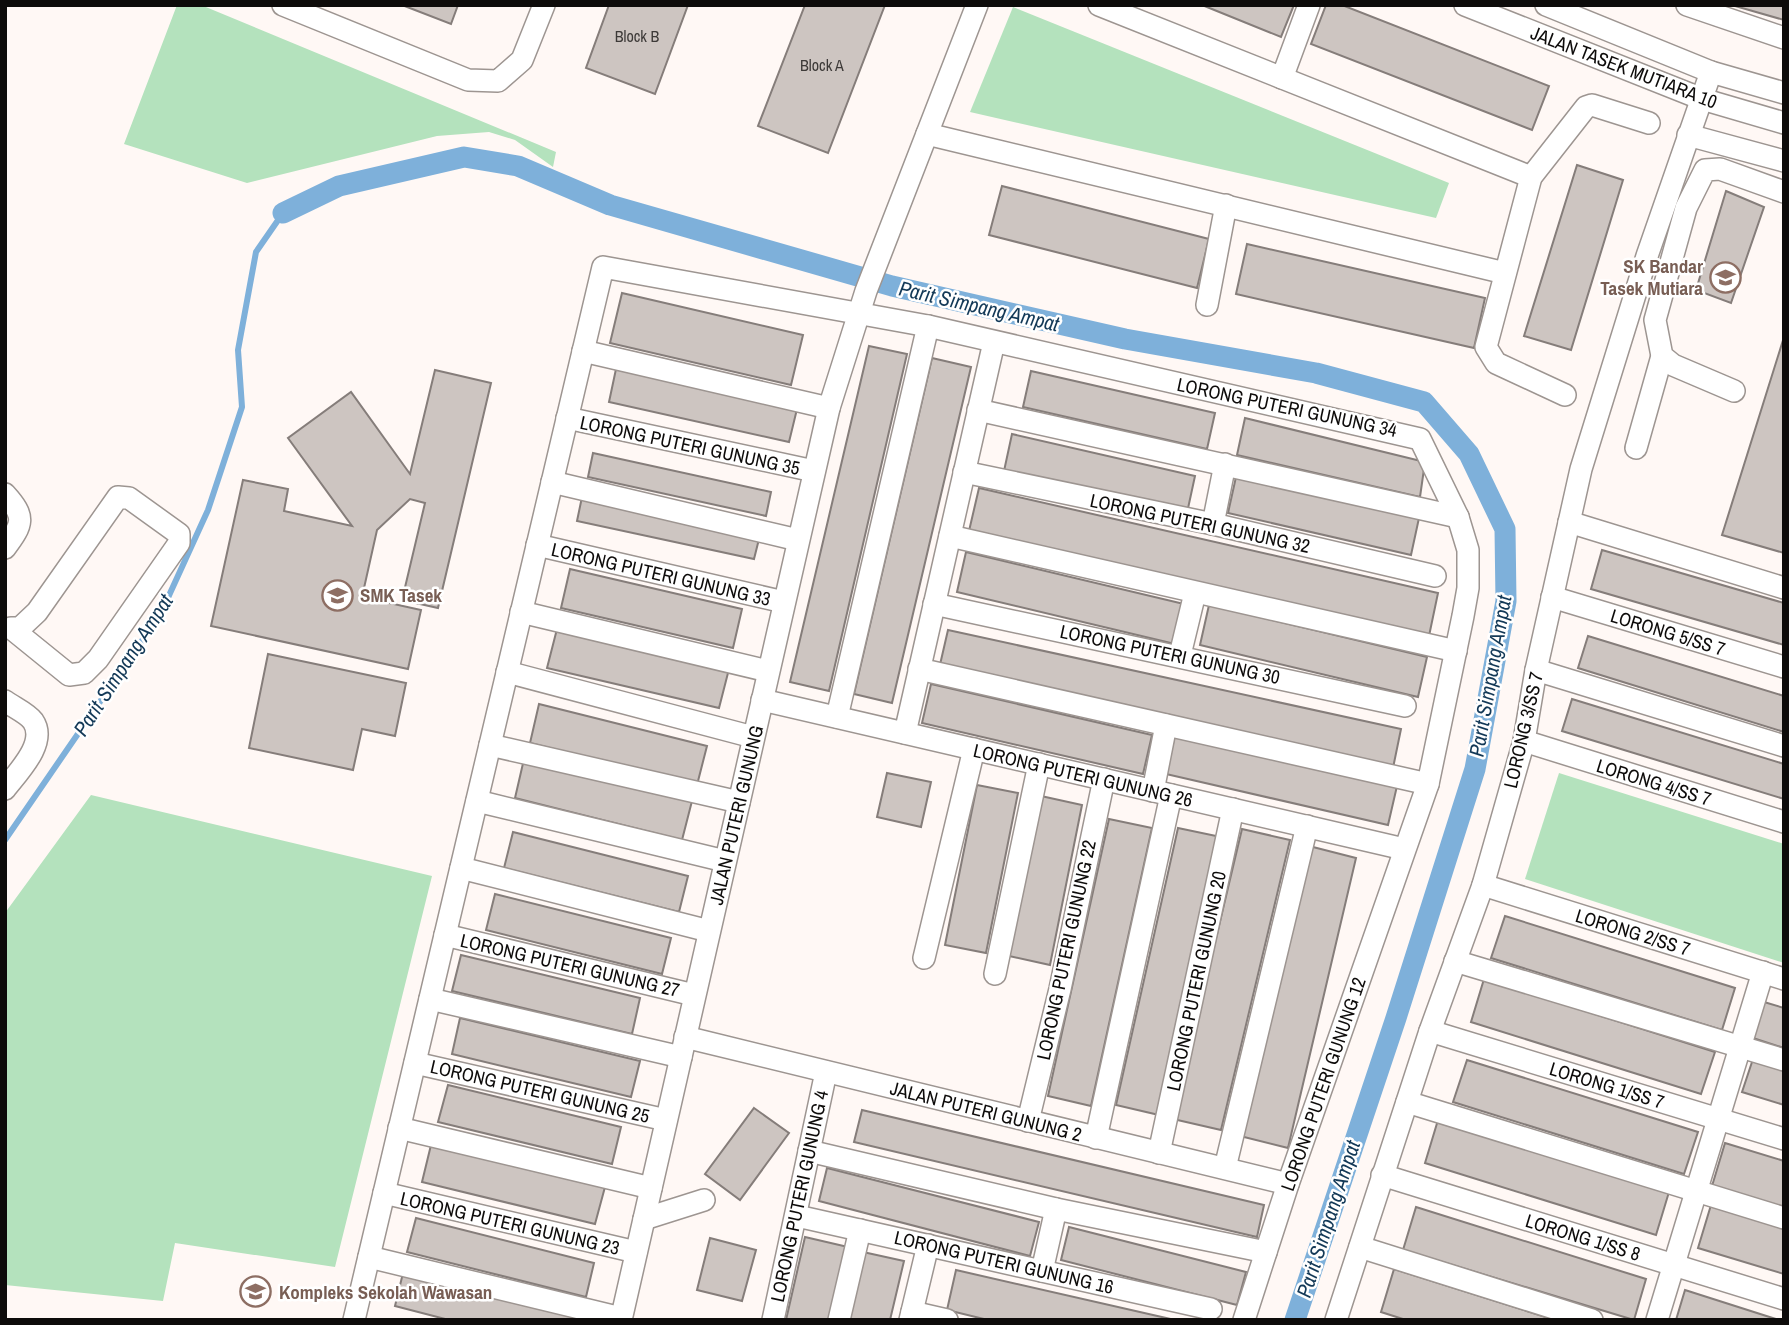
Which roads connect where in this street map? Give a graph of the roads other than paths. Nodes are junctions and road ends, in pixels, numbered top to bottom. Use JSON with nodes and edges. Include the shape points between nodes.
{"nodes":[{"id":1,"x":283,"y":5,"type":"edge"},
{"id":2,"x":544,"y":5,"type":"edge"},
{"id":3,"x":977,"y":5,"type":"edge"},
{"id":4,"x":1099,"y":5,"type":"edge"},
{"id":5,"x":1310,"y":5,"type":"edge"},
{"id":6,"x":1465,"y":5,"type":"edge"},
{"id":7,"x":1546,"y":5,"type":"edge"},
{"id":8,"x":1687,"y":5,"type":"edge"},
{"id":9,"x":1727,"y":13,"type":"edge"},
{"id":10,"x":1784,"y":38,"type":"edge"},
{"id":11,"x":1711,"y":72,"type":"junction"},
{"id":12,"x":1282,"y":78,"type":"junction"},
{"id":13,"x":1784,"y":93,"type":"edge"},
{"id":14,"x":1702,"y":99,"type":"junction"},
{"id":15,"x":1649,"y":123,"type":"dead end"},
{"id":16,"x":1784,"y":123,"type":"edge"},
{"id":17,"x":927,"y":134,"type":"junction"},
{"id":18,"x":1688,"y":135,"type":"junction"},
{"id":19,"x":1784,"y":161,"type":"edge"},
{"id":20,"x":1531,"y":177,"type":"junction"},
{"id":21,"x":1784,"y":192,"type":"edge"},
{"id":22,"x":1226,"y":205,"type":"junction"},
{"id":23,"x":1505,"y":273,"type":"junction"},
{"id":24,"x":1207,"y":305,"type":"dead end"},
{"id":25,"x":858,"y":313,"type":"junction"},
{"id":26,"x":928,"y":327,"type":"junction"},
{"id":27,"x":993,"y":342,"type":"junction"},
{"id":28,"x":583,"y":351,"type":"junction"},
{"id":29,"x":1662,"y":356,"type":"junction"},
{"id":30,"x":1734,"y":391,"type":"dead end"},
{"id":31,"x":1565,"y":396,"type":"dead end"},
{"id":32,"x":829,"y":408,"type":"junction"},
{"id":33,"x":978,"y":410,"type":"junction"},
{"id":34,"x":567,"y":418,"type":"junction"},
{"id":35,"x":1636,"y":448,"type":"dead end"},
{"id":36,"x":1225,"y":464,"type":"junction"},
{"id":37,"x":814,"y":471,"type":"junction"},
{"id":38,"x":964,"y":472,"type":"junction"},
{"id":39,"x":552,"y":482,"type":"junction"},
{"id":40,"x":5,"y":494,"type":"edge"},
{"id":41,"x":1458,"y":517,"type":"junction"},
{"id":42,"x":1569,"y":523,"type":"junction"},
{"id":43,"x":1213,"y":524,"type":"junction"},
{"id":44,"x":950,"y":536,"type":"junction"},
{"id":45,"x":798,"y":540,"type":"junction"},
{"id":46,"x":537,"y":545,"type":"junction"},
{"id":47,"x":5,"y":548,"type":"edge"},
{"id":48,"x":1435,"y":576,"type":"dead end"},
{"id":49,"x":1784,"y":588,"type":"edge"},
{"id":50,"x":1195,"y":593,"type":"junction"},
{"id":51,"x":1552,"y":597,"type":"junction"},
{"id":52,"x":784,"y":602,"type":"junction"},
{"id":53,"x":934,"y":604,"type":"junction"},
{"id":54,"x":521,"y":612,"type":"junction"},
{"id":55,"x":8,"y":626,"type":"edge"},
{"id":56,"x":1455,"y":652,"type":"junction"},
{"id":57,"x":1180,"y":655,"type":"junction"},
{"id":58,"x":1784,"y":667,"type":"edge"},
{"id":59,"x":919,"y":669,"type":"junction"},
{"id":60,"x":1536,"y":670,"type":"junction"},
{"id":61,"x":768,"y":671,"type":"junction"},
{"id":62,"x":507,"y":672,"type":"junction"},
{"id":63,"x":762,"y":700,"type":"junction"},
{"id":64,"x":5,"y":701,"type":"edge"},
{"id":65,"x":1405,"y":706,"type":"dead end"},
{"id":66,"x":837,"y":717,"type":"junction"},
{"id":67,"x":1166,"y":725,"type":"junction"},
{"id":68,"x":905,"y":733,"type":"junction"},
{"id":69,"x":753,"y":737,"type":"junction"},
{"id":70,"x":1524,"y":741,"type":"junction"},
{"id":71,"x":490,"y":745,"type":"junction"},
{"id":72,"x":1784,"y":746,"type":"edge"},
{"id":73,"x":974,"y":749,"type":"junction"},
{"id":74,"x":1039,"y":764,"type":"junction"},
{"id":75,"x":1104,"y":779,"type":"junction"},
{"id":76,"x":1428,"y":785,"type":"junction"},
{"id":77,"x":5,"y":789,"type":"edge"},
{"id":78,"x":1162,"y":793,"type":"junction"},
{"id":79,"x":477,"y":801,"type":"junction"},
{"id":80,"x":739,"y":802,"type":"junction"},
{"id":81,"x":1233,"y":809,"type":"junction"},
{"id":82,"x":1784,"y":822,"type":"edge"},
{"id":83,"x":1307,"y":826,"type":"junction"},
{"id":84,"x":1404,"y":849,"type":"junction"},
{"id":85,"x":725,"y":861,"type":"junction"},
{"id":86,"x":461,"y":868,"type":"junction"},
{"id":87,"x":1483,"y":885,"type":"junction"},
{"id":88,"x":709,"y":931,"type":"junction"},
{"id":89,"x":445,"y":935,"type":"junction"},
{"id":90,"x":924,"y":958,"type":"dead end"},
{"id":91,"x":1455,"y":961,"type":"junction"},
{"id":92,"x":1763,"y":972,"type":"junction"},
{"id":93,"x":995,"y":974,"type":"dead end"},
{"id":94,"x":1784,"y":979,"type":"edge"},
{"id":95,"x":694,"y":995,"type":"junction"},
{"id":96,"x":430,"y":999,"type":"junction"},
{"id":97,"x":1430,"y":1031,"type":"junction"},
{"id":98,"x":683,"y":1047,"type":"junction"},
{"id":99,"x":1741,"y":1047,"type":"junction"},
{"id":100,"x":1784,"y":1060,"type":"edge"},
{"id":101,"x":415,"y":1063,"type":"junction"},
{"id":102,"x":825,"y":1072,"type":"junction"},
{"id":103,"x":1406,"y":1102,"type":"junction"},
{"id":104,"x":1719,"y":1119,"type":"junction"},
{"id":105,"x":666,"y":1120,"type":"junction"},
{"id":106,"x":1028,"y":1121,"type":"junction"},
{"id":107,"x":399,"y":1128,"type":"junction"},
{"id":108,"x":1096,"y":1138,"type":"junction"},
{"id":109,"x":1784,"y":1139,"type":"edge"},
{"id":110,"x":809,"y":1151,"type":"junction"},
{"id":111,"x":1159,"y":1153,"type":"junction"},
{"id":112,"x":1225,"y":1168,"type":"junction"},
{"id":113,"x":1382,"y":1175,"type":"junction"},
{"id":114,"x":1288,"y":1184,"type":"junction"},
{"id":115,"x":650,"y":1188,"type":"junction"},
{"id":116,"x":1697,"y":1191,"type":"junction"},
{"id":117,"x":384,"y":1193,"type":"junction"},
{"id":118,"x":704,"y":1200,"type":"dead end"},
{"id":119,"x":1055,"y":1209,"type":"junction"},
{"id":120,"x":797,"y":1216,"type":"junction"},
{"id":121,"x":1784,"y":1218,"type":"edge"},
{"id":122,"x":644,"y":1219,"type":"junction"},
{"id":123,"x":860,"y":1230,"type":"junction"},
{"id":124,"x":928,"y":1245,"type":"junction"},
{"id":125,"x":1360,"y":1247,"type":"junction"},
{"id":126,"x":636,"y":1252,"type":"junction"},
{"id":127,"x":1266,"y":1252,"type":"junction"},
{"id":128,"x":369,"y":1257,"type":"junction"},
{"id":129,"x":1673,"y":1265,"type":"junction"},
{"id":130,"x":1042,"y":1271,"type":"junction"},
{"id":131,"x":1784,"y":1299,"type":"edge"},
{"id":132,"x":1211,"y":1309,"type":"dead end"},
{"id":133,"x":911,"y":1316,"type":"edge"},
{"id":134,"x":358,"y":1319,"type":"edge"},
{"id":135,"x":621,"y":1319,"type":"edge"},
{"id":136,"x":773,"y":1320,"type":"edge"},
{"id":137,"x":839,"y":1320,"type":"edge"},
{"id":138,"x":947,"y":1320,"type":"edge"},
{"id":139,"x":1244,"y":1320,"type":"edge"},
{"id":140,"x":1336,"y":1320,"type":"edge"},
{"id":141,"x":1592,"y":1320,"type":"edge"},
{"id":142,"x":1657,"y":1320,"type":"edge"}],
"edges":[{"from":1,"to":2,"type":"street","via":[[468,80],[498,81],[522,60]]},
{"from":3,"to":17,"type":"street","name":"JALAN PUTERI GUNUNG"},
{"from":4,"to":12,"type":"street"},
{"from":5,"to":12,"type":"street"},
{"from":6,"to":14,"type":"street","name":"JALAN TASEK MUTIARA 10"},
{"from":7,"to":11,"type":"street","name":"JALAN TASEK MUTIARA 10"},
{"from":8,"to":9,"type":"street"},
{"from":9,"to":10,"type":"street"},
{"from":11,"to":13,"type":"street","name":"JALAN TASEK MUTIARA 10"},
{"from":11,"to":14,"type":"street","name":"LORONG 3/SS 7"},
{"from":12,"to":20,"type":"street"},
{"from":14,"to":16,"type":"street","name":"JALAN TASEK MUTIARA 10"},
{"from":14,"to":18,"type":"street","name":"LORONG 3/SS 7"},
{"from":15,"to":20,"type":"street","via":[[1586,107]]},
{"from":17,"to":22,"type":"street"},
{"from":17,"to":25,"type":"street","name":"JALAN PUTERI GUNUNG"},
{"from":18,"to":19,"type":"street"},
{"from":18,"to":42,"type":"street","name":"LORONG 3/SS 7","via":[[1608,378]]},
{"from":20,"to":23,"type":"street"},
{"from":21,"to":29,"type":"street","via":[[1720,169],[1705,170],[1686,208],[1654,320]]},
{"from":22,"to":23,"type":"street"},
{"from":22,"to":24,"type":"street"},
{"from":23,"to":31,"type":"street","via":[[1488,352],[1496,363]]},
{"from":25,"to":26,"type":"street","name":"LORONG PUTERI GUNUNG 34"},
{"from":25,"to":28,"type":"street","name":"LORONG PUTERI GUNUNG 34","via":[[603,267]]},
{"from":25,"to":32,"type":"street","name":"JALAN PUTERI GUNUNG"},
{"from":26,"to":27,"type":"street","name":"LORONG PUTERI GUNUNG 34"},
{"from":26,"to":66,"type":"street"},
{"from":27,"to":33,"type":"street"},
{"from":27,"to":41,"type":"street","name":"LORONG PUTERI GUNUNG 34","via":[[1409,434],[1420,439]]},
{"from":28,"to":32,"type":"street"},
{"from":28,"to":34,"type":"street"},
{"from":29,"to":30,"type":"street"},
{"from":29,"to":35,"type":"street"},
{"from":32,"to":37,"type":"street","name":"JALAN PUTERI GUNUNG"},
{"from":33,"to":36,"type":"street"},
{"from":33,"to":38,"type":"street"},
{"from":34,"to":37,"type":"street","name":"LORONG PUTERI GUNUNG 35"},
{"from":34,"to":39,"type":"street"},
{"from":36,"to":41,"type":"street"},
{"from":36,"to":43,"type":"street"},
{"from":37,"to":45,"type":"street","name":"JALAN PUTERI GUNUNG"},
{"from":38,"to":43,"type":"street","name":"LORONG PUTERI GUNUNG 32"},
{"from":38,"to":44,"type":"street"},
{"from":39,"to":45,"type":"street"},
{"from":39,"to":46,"type":"street"},
{"from":40,"to":47,"type":"street","via":[[19,509],[20,528]]},
{"from":41,"to":56,"type":"street","name":"LORONG PUTERI GUNUNG 34","via":[[1468,550],[1468,588]]},
{"from":42,"to":49,"type":"street"},
{"from":42,"to":51,"type":"street","name":"LORONG 3/SS 7"},
{"from":43,"to":48,"type":"street","name":"LORONG PUTERI GUNUNG 32"},
{"from":44,"to":50,"type":"street"},
{"from":44,"to":53,"type":"street"},
{"from":45,"to":52,"type":"street","name":"JALAN PUTERI GUNUNG"},
{"from":46,"to":52,"type":"street","name":"LORONG PUTERI GUNUNG 33"},
{"from":46,"to":54,"type":"street"},
{"from":50,"to":56,"type":"street"},
{"from":50,"to":57,"type":"street"},
{"from":51,"to":58,"type":"street","name":"LORONG 5/SS 7"},
{"from":51,"to":60,"type":"street","name":"LORONG 3/SS 7"},
{"from":52,"to":61,"type":"street","name":"JALAN PUTERI GUNUNG"},
{"from":53,"to":57,"type":"street","name":"LORONG PUTERI GUNUNG 30"},
{"from":53,"to":59,"type":"street"},
{"from":54,"to":61,"type":"street"},
{"from":54,"to":62,"type":"street"},
{"from":55,"to":55,"type":"street","via":[[20,628],[37,612],[118,497],[130,498],[179,534],[173,555],[84,673],[69,676]]},
{"from":56,"to":76,"type":"street","name":"LORONG PUTERI GUNUNG 34"},
{"from":57,"to":65,"type":"street","name":"LORONG PUTERI GUNUNG 30"},
{"from":59,"to":67,"type":"street"},
{"from":59,"to":68,"type":"street"},
{"from":60,"to":70,"type":"street","name":"LORONG 3/SS 7"},
{"from":60,"to":72,"type":"street"},
{"from":61,"to":63,"type":"street","name":"JALAN PUTERI GUNUNG"},
{"from":62,"to":69,"type":"street"},
{"from":62,"to":71,"type":"street"},
{"from":63,"to":66,"type":"street","name":"LORONG PUTERI GUNUNG 26"},
{"from":63,"to":69,"type":"street","name":"JALAN PUTERI GUNUNG"},
{"from":64,"to":77,"type":"street","via":[[33,720],[36,732],[35,747]]},
{"from":66,"to":68,"type":"street","name":"LORONG PUTERI GUNUNG 26"},
{"from":67,"to":76,"type":"street"},
{"from":67,"to":78,"type":"street"},
{"from":68,"to":73,"type":"street","name":"LORONG PUTERI GUNUNG 26"},
{"from":69,"to":80,"type":"street","name":"JALAN PUTERI GUNUNG"},
{"from":70,"to":82,"type":"street","name":"LORONG 4/SS 7"},
{"from":70,"to":87,"type":"street","name":"LORONG 3/SS 7"},
{"from":71,"to":79,"type":"street"},
{"from":71,"to":80,"type":"street"},
{"from":73,"to":74,"type":"street","name":"LORONG PUTERI GUNUNG 26"},
{"from":73,"to":90,"type":"street"},
{"from":74,"to":75,"type":"street","name":"LORONG PUTERI GUNUNG 26"},
{"from":74,"to":93,"type":"street"},
{"from":75,"to":78,"type":"street","name":"LORONG PUTERI GUNUNG 26"},
{"from":75,"to":106,"type":"street","name":"LORONG PUTERI GUNUNG 22"},
{"from":76,"to":84,"type":"street","name":"LORONG PUTERI GUNUNG 34"},
{"from":78,"to":81,"type":"street","name":"LORONG PUTERI GUNUNG 26"},
{"from":78,"to":108,"type":"street"},
{"from":79,"to":85,"type":"street"},
{"from":79,"to":86,"type":"street"},
{"from":80,"to":85,"type":"street","name":"JALAN PUTERI GUNUNG"},
{"from":81,"to":83,"type":"street","name":"LORONG PUTERI GUNUNG 26"},
{"from":81,"to":111,"type":"street","name":"LORONG PUTERI GUNUNG 20"},
{"from":83,"to":84,"type":"street","name":"LORONG PUTERI GUNUNG 26"},
{"from":83,"to":112,"type":"street"},
{"from":84,"to":114,"type":"street","name":"LORONG PUTERI GUNUNG 12"},
{"from":85,"to":88,"type":"street","name":"JALAN PUTERI GUNUNG"},
{"from":86,"to":88,"type":"street"},
{"from":86,"to":89,"type":"street"},
{"from":87,"to":91,"type":"street","name":"LORONG 3/SS 7"},
{"from":87,"to":92,"type":"street","name":"LORONG 2/SS 7"},
{"from":88,"to":95,"type":"street","name":"JALAN PUTERI GUNUNG"},
{"from":89,"to":95,"type":"street","name":"LORONG PUTERI GUNUNG 27"},
{"from":89,"to":96,"type":"street"},
{"from":91,"to":97,"type":"street","name":"LORONG 3/SS 7"},
{"from":91,"to":99,"type":"street"},
{"from":92,"to":94,"type":"street","name":"LORONG 2/SS 7"},
{"from":92,"to":99,"type":"street"},
{"from":95,"to":98,"type":"street","name":"JALAN PUTERI GUNUNG"},
{"from":96,"to":98,"type":"street","name":"JALAN PUTERI GUNUNG 2"},
{"from":96,"to":101,"type":"street"},
{"from":97,"to":103,"type":"street","name":"LORONG 3/SS 7"},
{"from":97,"to":104,"type":"street","name":"LORONG 1/SS 7"},
{"from":98,"to":102,"type":"street","name":"JALAN PUTERI GUNUNG 2"},
{"from":98,"to":105,"type":"street","name":"JALAN PUTERI GUNUNG"},
{"from":99,"to":100,"type":"street"},
{"from":99,"to":104,"type":"street"},
{"from":101,"to":105,"type":"street","name":"LORONG PUTERI GUNUNG 25"},
{"from":101,"to":107,"type":"street"},
{"from":102,"to":106,"type":"street","name":"JALAN PUTERI GUNUNG 2"},
{"from":102,"to":110,"type":"street","name":"LORONG PUTERI GUNUNG 4"},
{"from":103,"to":113,"type":"street","name":"LORONG 3/SS 7"},
{"from":103,"to":116,"type":"street"},
{"from":104,"to":109,"type":"street","name":"LORONG 1/SS 7"},
{"from":104,"to":116,"type":"street"},
{"from":105,"to":115,"type":"street","name":"JALAN PUTERI GUNUNG"},
{"from":106,"to":108,"type":"street","name":"JALAN PUTERI GUNUNG 2"},
{"from":107,"to":115,"type":"street"},
{"from":107,"to":117,"type":"street"},
{"from":108,"to":111,"type":"street","name":"JALAN PUTERI GUNUNG 2"},
{"from":110,"to":119,"type":"street"},
{"from":110,"to":120,"type":"street","name":"LORONG PUTERI GUNUNG 4"},
{"from":111,"to":112,"type":"street","name":"JALAN PUTERI GUNUNG 2"},
{"from":112,"to":114,"type":"street","name":"JALAN PUTERI GUNUNG 2"},
{"from":113,"to":125,"type":"street","name":"LORONG 3/SS 7"},
{"from":113,"to":129,"type":"street","name":"LORONG 1/SS 8"},
{"from":114,"to":127,"type":"street","name":"LORONG PUTERI GUNUNG 12"},
{"from":115,"to":122,"type":"street","name":"JALAN PUTERI GUNUNG"},
{"from":116,"to":121,"type":"street"},
{"from":116,"to":129,"type":"street"},
{"from":117,"to":126,"type":"street","name":"LORONG PUTERI GUNUNG 23"},
{"from":117,"to":128,"type":"street"},
{"from":118,"to":122,"type":"street"},
{"from":119,"to":127,"type":"street"},
{"from":119,"to":130,"type":"street"},
{"from":120,"to":123,"type":"street","name":"LORONG PUTERI GUNUNG 16"},
{"from":120,"to":136,"type":"street","name":"LORONG PUTERI GUNUNG 4"},
{"from":122,"to":126,"type":"street","name":"JALAN PUTERI GUNUNG"},
{"from":123,"to":124,"type":"street","name":"LORONG PUTERI GUNUNG 16"},
{"from":123,"to":137,"type":"street"},
{"from":124,"to":130,"type":"street","name":"LORONG PUTERI GUNUNG 16"},
{"from":124,"to":133,"type":"street"},
{"from":125,"to":140,"type":"street","name":"LORONG 3/SS 7"},
{"from":125,"to":141,"type":"street"},
{"from":126,"to":135,"type":"street","name":"JALAN PUTERI GUNUNG"},
{"from":127,"to":139,"type":"street","name":"LORONG PUTERI GUNUNG 12"},
{"from":128,"to":134,"type":"street"},
{"from":128,"to":135,"type":"street"},
{"from":129,"to":131,"type":"street","name":"LORONG 1/SS 8"},
{"from":129,"to":142,"type":"street"},
{"from":130,"to":132,"type":"street","name":"LORONG PUTERI GUNUNG 16"},
{"from":133,"to":138,"type":"street"}]}
